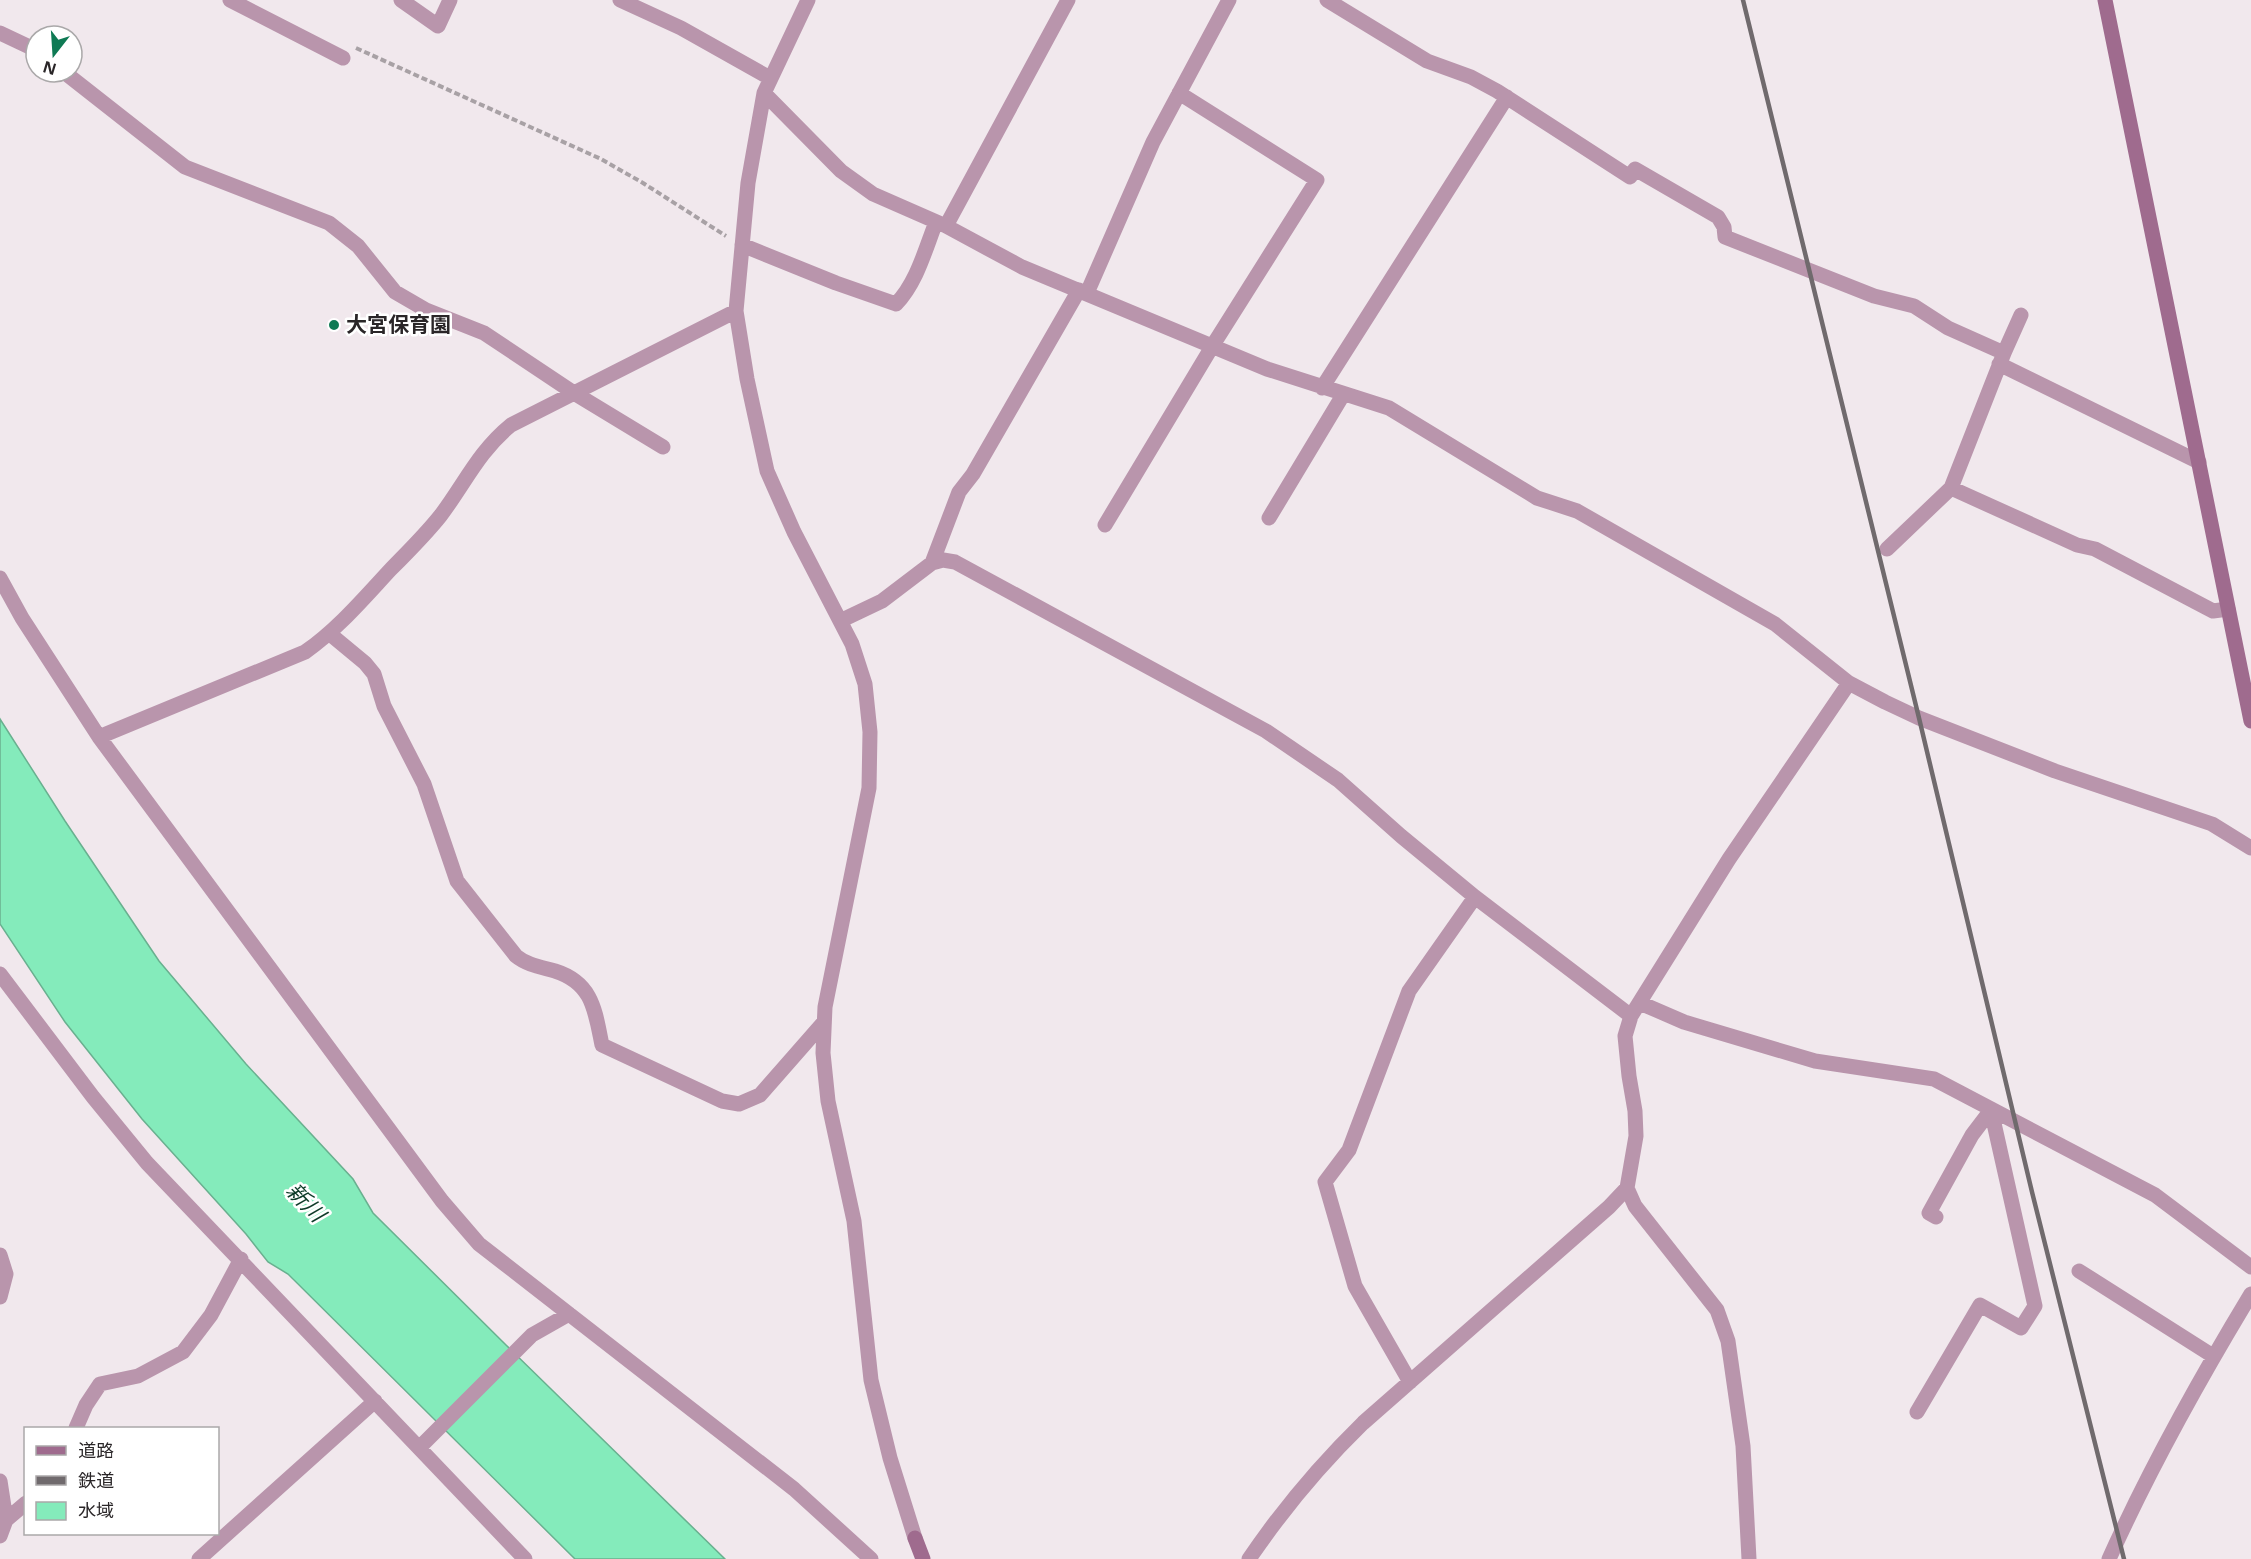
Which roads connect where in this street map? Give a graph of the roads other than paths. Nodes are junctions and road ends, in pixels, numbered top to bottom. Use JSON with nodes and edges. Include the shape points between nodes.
{"nodes":[{"id":1,"x":230,"y":0,"type":"edge"},
{"id":2,"x":401,"y":0,"type":"edge"},
{"id":3,"x":450,"y":0,"type":"edge"},
{"id":4,"x":620,"y":0,"type":"edge"},
{"id":5,"x":808,"y":0,"type":"edge"},
{"id":6,"x":1068,"y":0,"type":"edge"},
{"id":7,"x":1229,"y":0,"type":"edge"},
{"id":8,"x":1327,"y":0,"type":"edge"},
{"id":9,"x":2105,"y":0,"type":"edge"},
{"id":10,"x":0,"y":33,"type":"edge"},
{"id":11,"x":24,"y":44,"type":"edge"},
{"id":12,"x":347,"y":52,"type":"road end"},
{"id":13,"x":770,"y":78,"type":"junction"},
{"id":14,"x":79,"y":84,"type":"edge"},
{"id":15,"x":764,"y":93,"type":"junction"},
{"id":16,"x":1179,"y":93,"type":"junction"},
{"id":17,"x":1507,"y":97,"type":"junction"},
{"id":18,"x":941,"y":224,"type":"junction"},
{"id":19,"x":742,"y":245,"type":"junction"},
{"id":20,"x":1083,"y":291,"type":"junction"},
{"id":21,"x":736,"y":310,"type":"junction"},
{"id":22,"x":2021,"y":315,"type":"dead end"},
{"id":23,"x":1213,"y":345,"type":"junction"},
{"id":24,"x":2001,"y":358,"type":"junction"},
{"id":25,"x":1322,"y":388,"type":"junction"},
{"id":26,"x":574,"y":393,"type":"junction"},
{"id":27,"x":1343,"y":395,"type":"junction"},
{"id":28,"x":663,"y":447,"type":"dead end"},
{"id":29,"x":2199,"y":462,"type":"junction"},
{"id":30,"x":1951,"y":488,"type":"junction"},
{"id":31,"x":1269,"y":518,"type":"dead end"},
{"id":32,"x":1105,"y":525,"type":"dead end"},
{"id":33,"x":1887,"y":549,"type":"dead end"},
{"id":34,"x":932,"y":563,"type":"junction"},
{"id":35,"x":0,"y":578,"type":"edge"},
{"id":36,"x":2228,"y":609,"type":"junction"},
{"id":37,"x":840,"y":621,"type":"junction"},
{"id":38,"x":330,"y":634,"type":"junction"},
{"id":39,"x":1849,"y":683,"type":"junction"},
{"id":40,"x":2251,"y":721,"type":"edge"},
{"id":41,"x":99,"y":737,"type":"junction"},
{"id":42,"x":2251,"y":848,"type":"edge"},
{"id":43,"x":1475,"y":897,"type":"junction"},
{"id":44,"x":0,"y":974,"type":"edge"},
{"id":45,"x":1636,"y":1009,"type":"junction"},
{"id":46,"x":824,"y":1022,"type":"junction"},
{"id":47,"x":1991,"y":1110,"type":"junction"},
{"id":48,"x":1627,"y":1188,"type":"junction"},
{"id":49,"x":1936,"y":1217,"type":"dead end"},
{"id":50,"x":0,"y":1255,"type":"edge"},
{"id":51,"x":241,"y":1259,"type":"junction"},
{"id":52,"x":2251,"y":1268,"type":"edge"},
{"id":53,"x":2079,"y":1271,"type":"dead end"},
{"id":54,"x":2251,"y":1294,"type":"edge"},
{"id":55,"x":0,"y":1297,"type":"edge"},
{"id":56,"x":569,"y":1314,"type":"junction"},
{"id":57,"x":2213,"y":1356,"type":"junction"},
{"id":58,"x":1410,"y":1382,"type":"junction"},
{"id":59,"x":375,"y":1401,"type":"junction"},
{"id":60,"x":1917,"y":1412,"type":"dead end"},
{"id":61,"x":76,"y":1427,"type":"edge"},
{"id":62,"x":424,"y":1443,"type":"junction"},
{"id":63,"x":0,"y":1481,"type":"edge"},
{"id":64,"x":24,"y":1505,"type":"edge"},
{"id":65,"x":6,"y":1520,"type":"junction"},
{"id":66,"x":0,"y":1536,"type":"edge"},
{"id":67,"x":199,"y":1559,"type":"edge"},
{"id":68,"x":525,"y":1559,"type":"edge"},
{"id":69,"x":871,"y":1559,"type":"edge"},
{"id":70,"x":923,"y":1559,"type":"edge"},
{"id":71,"x":1249,"y":1559,"type":"edge"},
{"id":72,"x":1749,"y":1559,"type":"edge"},
{"id":73,"x":2109,"y":1559,"type":"edge"}],
"edges":[{"from":1,"to":12,"type":"street"},
{"from":2,"to":3,"type":"street","via":[[438,26]]},
{"from":4,"to":13,"type":"street","via":[[681,28]]},
{"from":5,"to":13,"type":"street"},
{"from":6,"to":18,"type":"street"},
{"from":7,"to":16,"type":"street"},
{"from":8,"to":17,"type":"street","via":[[1427,61],[1471,77]]},
{"from":9,"to":29,"type":"street"},
{"from":10,"to":11,"type":"street"},
{"from":13,"to":15,"type":"street"},
{"from":14,"to":26,"type":"street","via":[[185,167],[329,223],[357,246],[395,292],[426,310],[484,333]]},
{"from":15,"to":18,"type":"street","via":[[841,171],[873,194]]},
{"from":15,"to":19,"type":"street"},
{"from":16,"to":20,"type":"street"},
{"from":16,"to":23,"type":"street","via":[[1317,180]]},
{"from":17,"to":24,"type":"street","via":[[1630,177],[1635,169],[1718,217],[1725,237],[1874,296],[1914,306]]},
{"from":17,"to":25,"type":"street"},
{"from":18,"to":19,"type":"street","via":[[896,304]]},
{"from":18,"to":20,"type":"street","via":[[1022,267]]},
{"from":19,"to":21,"type":"street"},
{"from":20,"to":23,"type":"street"},
{"from":20,"to":34,"type":"street","via":[[974,474],[959,492]]},
{"from":21,"to":26,"type":"street"},
{"from":21,"to":37,"type":"street","via":[[766,471]]},
{"from":22,"to":24,"type":"street"},
{"from":23,"to":25,"type":"street"},
{"from":23,"to":32,"type":"street"},
{"from":24,"to":29,"type":"street"},
{"from":24,"to":30,"type":"street"},
{"from":25,"to":27,"type":"street"},
{"from":26,"to":28,"type":"street"},
{"from":26,"to":38,"type":"street","via":[[512,425],[495,439],[440,516]]},
{"from":27,"to":31,"type":"street"},
{"from":27,"to":39,"type":"street","via":[[1389,408],[1537,498],[1598,522],[1775,624]]},
{"from":29,"to":36,"type":"street"},
{"from":30,"to":33,"type":"street"},
{"from":30,"to":36,"type":"street","via":[[2077,545],[2095,549],[2213,611]]},
{"from":34,"to":37,"type":"street","via":[[882,601]]},
{"from":34,"to":43,"type":"street","via":[[955,562],[1266,731],[1338,780]]},
{"from":35,"to":41,"type":"street"},
{"from":36,"to":40,"type":"street"},
{"from":37,"to":46,"type":"street","via":[[865,684],[870,732],[869,788]]},
{"from":38,"to":41,"type":"street","via":[[295,657]]},
{"from":38,"to":46,"type":"street","via":[[374,674],[384,706],[424,784],[458,881],[516,956],[571,976],[584,988],[595,1009],[602,1046],[722,1101],[739,1104],[760,1095]]},
{"from":39,"to":42,"type":"street","via":[[1919,718],[2034,763],[2212,824]]},
{"from":39,"to":45,"type":"street","via":[[1729,859]]},
{"from":41,"to":56,"type":"street","via":[[442,1201],[479,1244]]},
{"from":43,"to":45,"type":"street"},
{"from":43,"to":58,"type":"street","via":[[1409,991],[1349,1150],[1325,1182],[1356,1286]]},
{"from":44,"to":51,"type":"street","via":[[147,1163]]},
{"from":45,"to":47,"type":"street","via":[[1815,1060],[1934,1079]]},
{"from":45,"to":48,"type":"street","via":[[1625,1036],[1636,1136]]},
{"from":46,"to":70,"type":"street","via":[[828,1101],[854,1221],[871,1380],[890,1458]]},
{"from":47,"to":49,"type":"street","via":[[1972,1135],[1929,1213]]},
{"from":47,"to":52,"type":"street","via":[[2155,1195]]},
{"from":47,"to":60,"type":"street","via":[[2035,1306],[2021,1328],[1980,1305]]},
{"from":48,"to":58,"type":"street"},
{"from":48,"to":72,"type":"street","via":[[1635,1206],[1717,1310],[1728,1341],[1743,1446]]},
{"from":50,"to":55,"type":"street","via":[[6,1274]]},
{"from":51,"to":59,"type":"street"},
{"from":51,"to":61,"type":"street","via":[[211,1315],[183,1352],[138,1376],[100,1384]]},
{"from":53,"to":57,"type":"street"},
{"from":54,"to":57,"type":"street"},
{"from":56,"to":62,"type":"street","via":[[532,1335]]},
{"from":56,"to":69,"type":"street","via":[[794,1488]]},
{"from":57,"to":73,"type":"street"},
{"from":58,"to":71,"type":"street","via":[[1327,1458]]},
{"from":59,"to":62,"type":"street"},
{"from":59,"to":67,"type":"street"},
{"from":62,"to":68,"type":"street"},
{"from":63,"to":65,"type":"street"},
{"from":64,"to":65,"type":"street"},
{"from":65,"to":66,"type":"street"}]}
